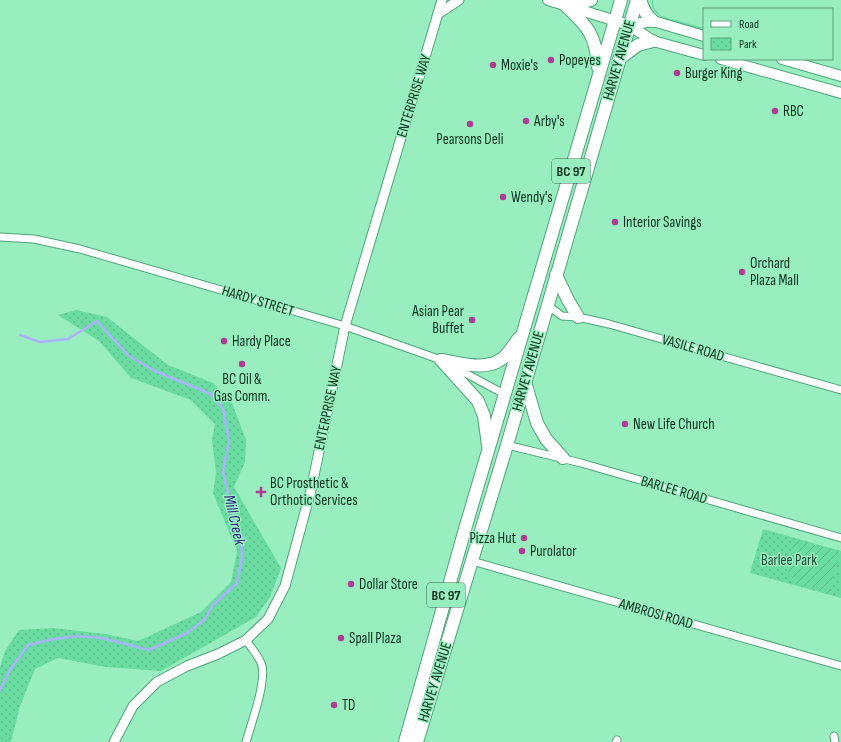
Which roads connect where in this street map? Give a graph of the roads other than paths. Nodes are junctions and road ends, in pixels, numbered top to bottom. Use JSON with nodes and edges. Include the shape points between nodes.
{"nodes":[{"id":1,"x":442,"y":0,"type":"edge"},
{"id":2,"x":459,"y":0,"type":"edge"},
{"id":3,"x":548,"y":0,"type":"edge"},
{"id":4,"x":591,"y":0,"type":"edge"},
{"id":5,"x":621,"y":0,"type":"edge"},
{"id":6,"x":639,"y":0,"type":"edge"},
{"id":7,"x":565,"y":4,"type":"junction"},
{"id":8,"x":438,"y":14,"type":"junction"},
{"id":9,"x":615,"y":20,"type":"junction"},
{"id":10,"x":653,"y":21,"type":"junction"},
{"id":11,"x":629,"y":25,"type":"junction"},
{"id":12,"x":703,"y":36,"type":"edge"},
{"id":13,"x":653,"y":41,"type":"junction"},
{"id":14,"x":703,"y":54,"type":"edge"},
{"id":15,"x":619,"y":59,"type":"junction"},
{"id":16,"x":726,"y":60,"type":"edge"},
{"id":17,"x":785,"y":60,"type":"edge"},
{"id":18,"x":599,"y":76,"type":"junction"},
{"id":19,"x":841,"y":76,"type":"edge"},
{"id":20,"x":841,"y":93,"type":"edge"},
{"id":21,"x":0,"y":237,"type":"edge"},
{"id":22,"x":543,"y":266,"type":"junction"},
{"id":23,"x":556,"y":275,"type":"junction"},
{"id":24,"x":547,"y":305,"type":"junction"},
{"id":25,"x":578,"y":317,"type":"junction"},
{"id":26,"x":345,"y":326,"type":"junction"},
{"id":27,"x":523,"y":332,"type":"junction"},
{"id":28,"x":441,"y":360,"type":"junction"},
{"id":29,"x":525,"y":382,"type":"junction"},
{"id":30,"x":841,"y":390,"type":"edge"},
{"id":31,"x":506,"y":395,"type":"junction"},
{"id":32,"x":511,"y":428,"type":"junction"},
{"id":33,"x":507,"y":445,"type":"junction"},
{"id":34,"x":489,"y":449,"type":"junction"},
{"id":35,"x":563,"y":458,"type":"junction"},
{"id":36,"x":465,"y":529,"type":"junction"},
{"id":37,"x":841,"y":538,"type":"edge"},
{"id":38,"x":472,"y":561,"type":"junction"},
{"id":39,"x":246,"y":640,"type":"junction"},
{"id":40,"x":841,"y":666,"type":"edge"},
{"id":41,"x":114,"y":742,"type":"edge"},
{"id":42,"x":246,"y":742,"type":"edge"},
{"id":43,"x":404,"y":742,"type":"edge"},
{"id":44,"x":417,"y":742,"type":"edge"}],
"edges":[{"from":1,"to":8,"type":"street","name":"ENTERPRISE WAY"},
{"from":2,"to":8,"type":"street"},
{"from":3,"to":7,"type":"main road"},
{"from":4,"to":7,"type":"highway"},
{"from":5,"to":9,"type":"highway","name":"HARVEY AVENUE","number":"BC 97"},
{"from":6,"to":10,"type":"highway"},
{"from":6,"to":11,"type":"highway","name":"HARVEY AVENUE","number":"BC 97"},
{"from":7,"to":9,"type":"main road"},
{"from":7,"to":18,"type":"highway","via":[[591,33],[597,52]]},
{"from":8,"to":26,"type":"street","name":"ENTERPRISE WAY"},
{"from":9,"to":11,"type":"main road"},
{"from":9,"to":18,"type":"highway","name":"HARVEY AVENUE","number":"BC 97"},
{"from":10,"to":11,"type":"main road"},
{"from":10,"to":12,"type":"main road"},
{"from":11,"to":13,"type":"main road"},
{"from":11,"to":15,"type":"highway","name":"HARVEY AVENUE","number":"BC 97"},
{"from":13,"to":14,"type":"main road"},
{"from":13,"to":15,"type":"highway","via":[[638,45]]},
{"from":15,"to":23,"type":"highway","name":"HARVEY AVENUE","number":"BC 97"},
{"from":16,"to":20,"type":"main road"},
{"from":17,"to":19,"type":"main road"},
{"from":18,"to":22,"type":"highway","name":"HARVEY AVENUE","number":"BC 97"},
{"from":21,"to":26,"type":"street","name":"HARDY STREET","via":[[34,239],[80,249]]},
{"from":22,"to":24,"type":"highway","via":[[542,292]]},
{"from":22,"to":27,"type":"highway","name":"HARVEY AVENUE","number":"BC 97"},
{"from":23,"to":24,"type":"highway","name":"HARVEY AVENUE","number":"BC 97"},
{"from":23,"to":25,"type":"highway"},
{"from":24,"to":25,"type":"street","name":"VASILE ROAD","via":[[562,316]]},
{"from":24,"to":29,"type":"highway","name":"HARVEY AVENUE","number":"BC 97"},
{"from":25,"to":30,"type":"street","name":"VASILE ROAD"},
{"from":26,"to":28,"type":"street","name":"HARDY STREET"},
{"from":26,"to":39,"type":"street","name":"ENTERPRISE WAY","via":[[311,490],[285,586],[268,618]]},
{"from":27,"to":28,"type":"highway","via":[[503,358],[490,366]]},
{"from":27,"to":31,"type":"highway","name":"HARVEY AVENUE","number":"BC 97"},
{"from":28,"to":31,"type":"street","name":"HARDY STREET"},
{"from":28,"to":34,"type":"highway","via":[[478,401],[484,416]]},
{"from":29,"to":32,"type":"highway","name":"HARVEY AVENUE","number":"BC 97"},
{"from":29,"to":35,"type":"highway","via":[[537,423],[546,439]]},
{"from":31,"to":32,"type":"highway","via":[[511,408]]},
{"from":31,"to":34,"type":"highway","name":"HARVEY AVENUE","number":"BC 97"},
{"from":32,"to":33,"type":"highway","name":"HARVEY AVENUE","number":"BC 97"},
{"from":33,"to":35,"type":"street","name":"BARLEE ROAD"},
{"from":33,"to":38,"type":"highway","name":"HARVEY AVENUE","number":"BC 97"},
{"from":34,"to":36,"type":"highway","name":"HARVEY AVENUE","number":"BC 97"},
{"from":35,"to":37,"type":"street","name":"BARLEE ROAD"},
{"from":36,"to":38,"type":"highway","via":[[466,550]]},
{"from":36,"to":43,"type":"highway","name":"HARVEY AVENUE","number":"BC 97"},
{"from":38,"to":40,"type":"street","name":"AMBROSI ROAD"},
{"from":38,"to":44,"type":"highway","name":"HARVEY AVENUE","number":"BC 97"},
{"from":39,"to":41,"type":"street","name":"ENTERPRISE WAY","via":[[157,682],[133,706]]},
{"from":39,"to":42,"type":"street","via":[[259,658],[262,667],[262,684]]}]}
